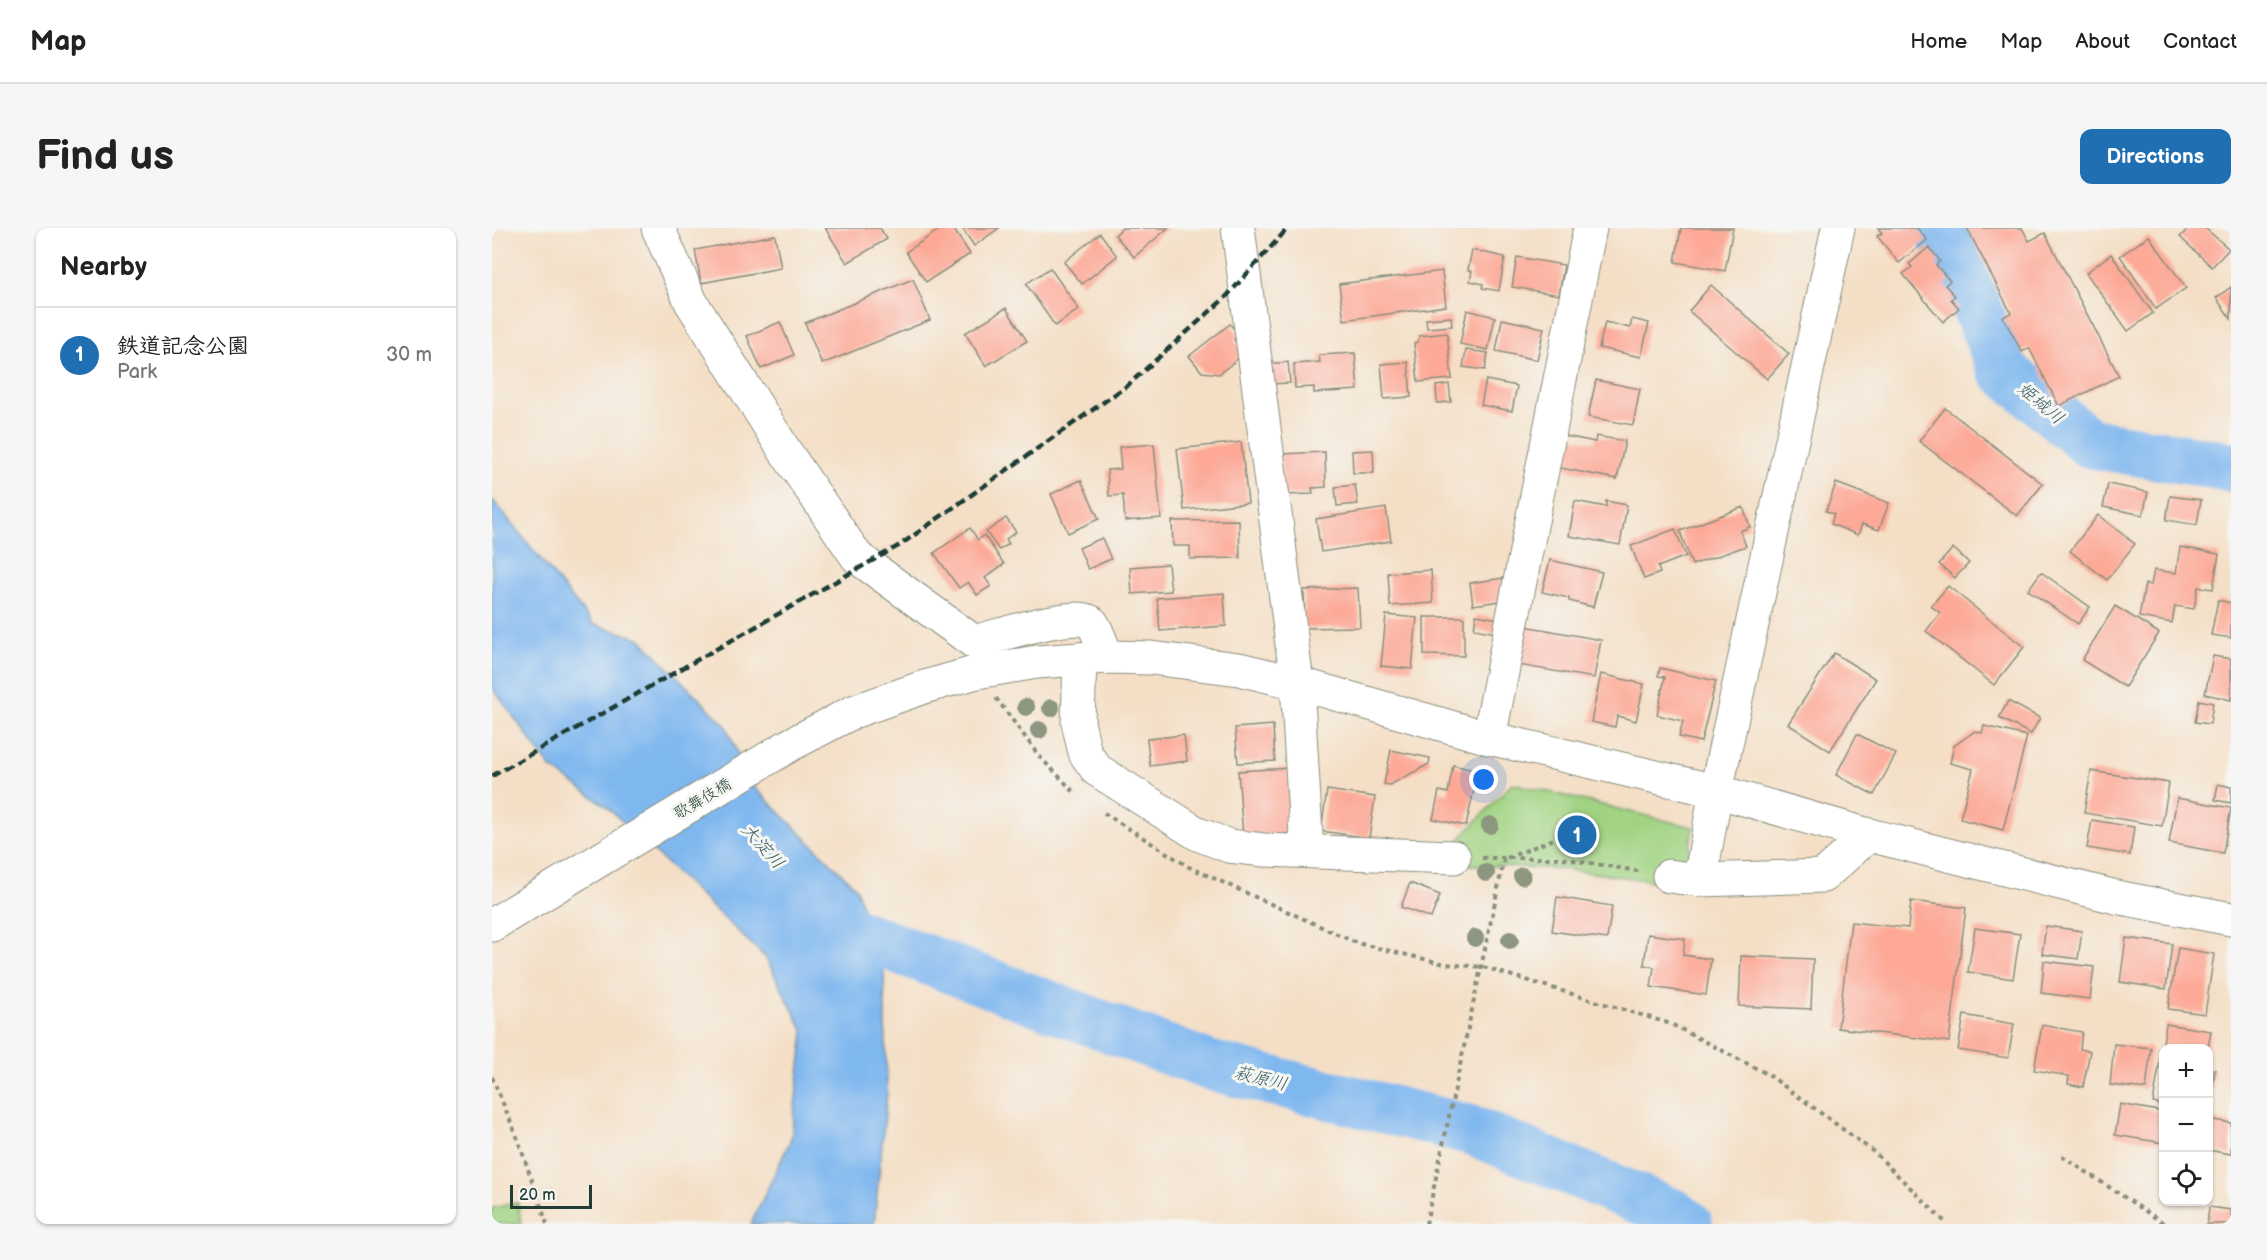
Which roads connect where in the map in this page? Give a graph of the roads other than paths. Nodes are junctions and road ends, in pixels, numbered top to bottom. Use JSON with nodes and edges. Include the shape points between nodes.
{"nodes":[{"id":1,"x":1238,"y":228,"type":"edge"},
{"id":2,"x":1590,"y":228,"type":"edge"},
{"id":3,"x":1838,"y":228,"type":"edge"},
{"id":4,"x":666,"y":229,"type":"edge"},
{"id":5,"x":1094,"y":658,"type":"junction"},
{"id":6,"x":1298,"y":682,"type":"junction"},
{"id":7,"x":1489,"y":738,"type":"junction"},
{"id":8,"x":1716,"y":791,"type":"junction"},
{"id":9,"x":1869,"y":835,"type":"junction"},
{"id":10,"x":1307,"y":851,"type":"junction"},
{"id":11,"x":1454,"y":857,"type":"dead end"},
{"id":12,"x":2231,"y":919,"type":"edge"},
{"id":13,"x":492,"y":925,"type":"edge"}],
"edges":[{"from":1,"to":6,"type":"street"},
{"from":2,"to":7,"type":"street"},
{"from":3,"to":8,"type":"street"},
{"from":4,"to":5,"type":"street","via":[[691,302],[857,557],[974,642],[1080,617],[1091,622]]},
{"from":5,"to":6,"type":"street","name":"歌舞伎橋","via":[[1151,658],[1239,669]]},
{"from":5,"to":10,"type":"street","via":[[1078,722],[1085,753],[1097,770],[1198,834],[1229,846]]},
{"from":5,"to":13,"type":"street","name":"歌舞伎橋","via":[[977,672],[853,712],[790,745]]},
{"from":6,"to":7,"type":"street","name":"歌舞伎橋"},
{"from":6,"to":10,"type":"street"},
{"from":7,"to":8,"type":"street","name":"歌舞伎橋"},
{"from":8,"to":9,"type":"street","name":"歌舞伎橋"},
{"from":8,"to":9,"type":"street","via":[[1684,878],[1823,876]]},
{"from":9,"to":12,"type":"street","name":"歌舞伎橋","via":[[2116,897]]},
{"from":10,"to":11,"type":"street"}]}
